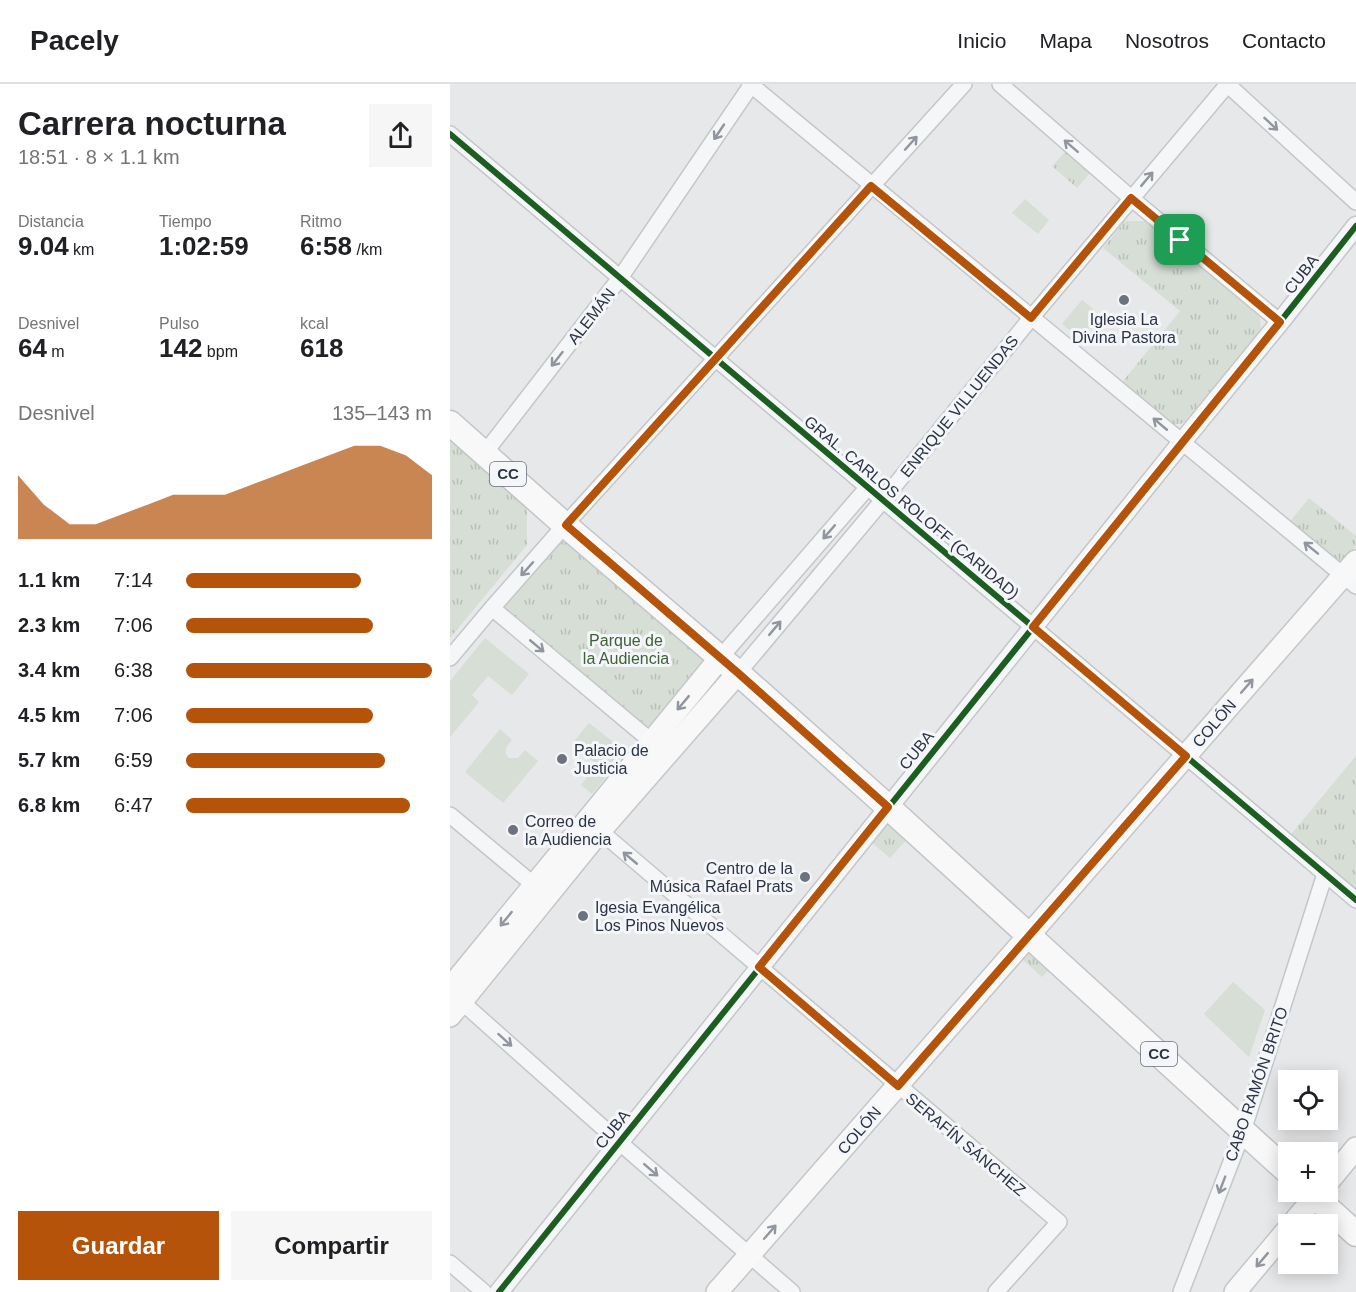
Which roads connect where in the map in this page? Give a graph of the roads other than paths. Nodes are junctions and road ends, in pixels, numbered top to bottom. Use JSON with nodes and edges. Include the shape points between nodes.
{"nodes":[{"id":1,"x":751,"y":84,"type":"edge"},
{"id":2,"x":964,"y":84,"type":"edge"},
{"id":3,"x":1000,"y":84,"type":"edge"},
{"id":4,"x":1228,"y":84,"type":"edge"},
{"id":5,"x":450,"y":134,"type":"edge"},
{"id":6,"x":871,"y":186,"type":"junction"},
{"id":7,"x":1131,"y":198,"type":"junction"},
{"id":8,"x":1356,"y":202,"type":"edge"},
{"id":9,"x":1356,"y":226,"type":"edge"},
{"id":10,"x":620,"y":278,"type":"junction"},
{"id":11,"x":1031,"y":318,"type":"junction"},
{"id":12,"x":1280,"y":322,"type":"junction"},
{"id":13,"x":716,"y":359,"type":"junction"},
{"id":14,"x":450,"y":423,"type":"edge"},
{"id":15,"x":1182,"y":442,"type":"junction"},
{"id":16,"x":484,"y":454,"type":"junction"},
{"id":17,"x":868,"y":487,"type":"junction"},
{"id":18,"x":883,"y":500,"type":"junction"},
{"id":19,"x":566,"y":525,"type":"junction"},
{"id":20,"x":1352,"y":574,"type":"edge"},
{"id":21,"x":492,"y":608,"type":"junction"},
{"id":22,"x":1033,"y":627,"type":"junction"},
{"id":23,"x":450,"y":658,"type":"edge"},
{"id":24,"x":729,"y":665,"type":"junction"},
{"id":25,"x":651,"y":741,"type":"junction"},
{"id":26,"x":1186,"y":756,"type":"junction"},
{"id":27,"x":888,"y":807,"type":"junction"},
{"id":28,"x":450,"y":815,"type":"edge"},
{"id":29,"x":600,"y":831,"type":"junction"},
{"id":30,"x":1325,"y":874,"type":"junction"},
{"id":31,"x":534,"y":885,"type":"junction"},
{"id":32,"x":1356,"y":900,"type":"edge"},
{"id":33,"x":1029,"y":936,"type":"junction"},
{"id":34,"x":759,"y":967,"type":"junction"},
{"id":35,"x":453,"y":999,"type":"edge"},
{"id":36,"x":898,"y":1086,"type":"junction"},
{"id":37,"x":1243,"y":1131,"type":"junction"},
{"id":38,"x":619,"y":1142,"type":"junction"},
{"id":39,"x":1356,"y":1148,"type":"edge"},
{"id":40,"x":1278,"y":1164,"type":"edge"},
{"id":41,"x":1338,"y":1168,"type":"edge"},
{"id":42,"x":1309,"y":1202,"type":"edge"},
{"id":43,"x":1328,"y":1202,"type":"edge"},
{"id":44,"x":1300,"y":1214,"type":"edge"},
{"id":45,"x":1356,"y":1234,"type":"edge"},
{"id":46,"x":1278,"y":1240,"type":"edge"},
{"id":47,"x":749,"y":1255,"type":"junction"},
{"id":48,"x":450,"y":1263,"type":"edge"},
{"id":49,"x":484,"y":1292,"type":"edge"},
{"id":50,"x":499,"y":1292,"type":"edge"},
{"id":51,"x":717,"y":1292,"type":"edge"},
{"id":52,"x":792,"y":1292,"type":"edge"},
{"id":53,"x":996,"y":1292,"type":"edge"},
{"id":54,"x":1181,"y":1292,"type":"edge"},
{"id":55,"x":1235,"y":1292,"type":"edge"}],
"edges":[{"from":1,"to":6,"type":"street"},
{"from":1,"to":10,"type":"street","name":"ALEMÁN","one_way":true},
{"from":6,"to":2,"type":"street","one_way":true},
{"from":7,"to":3,"type":"street","one_way":true},
{"from":7,"to":4,"type":"street","name":"ENRIQUE VILLUENDAS","one_way":true},
{"from":4,"to":8,"type":"street","one_way":true},
{"from":5,"to":10,"type":"street","name":"GRAL. CARLOS ROLOFF (CARIDAD)"},
{"from":6,"to":11,"type":"street"},
{"from":6,"to":13,"type":"street"},
{"from":7,"to":11,"type":"street","name":"ENRIQUE VILLUENDAS"},
{"from":7,"to":12,"type":"street"},
{"from":9,"to":12,"type":"street","name":"CUBA"},
{"from":10,"to":13,"type":"street","name":"GRAL. CARLOS ROLOFF (CARIDAD)"},
{"from":10,"to":16,"type":"street","name":"ALEMÁN","one_way":true},
{"from":15,"to":11,"type":"street","one_way":true},
{"from":11,"to":18,"type":"street","name":"ENRIQUE VILLUENDAS"},
{"from":12,"to":15,"type":"street","name":"CUBA"},
{"from":13,"to":17,"type":"street","name":"GRAL. CARLOS ROLOFF (CARIDAD)"},
{"from":13,"to":19,"type":"street"},
{"from":14,"to":16,"type":"main road","number":"CC"},
{"from":20,"to":15,"type":"street","one_way":true},
{"from":15,"to":22,"type":"street","name":"CUBA"},
{"from":16,"to":19,"type":"main road","number":"CC"},
{"from":17,"to":18,"type":"street","name":"GRAL. CARLOS ROLOFF (CARIDAD)"},
{"from":17,"to":24,"type":"street","one_way":true},
{"from":18,"to":22,"type":"street","name":"GRAL. CARLOS ROLOFF (CARIDAD)"},
{"from":24,"to":18,"type":"street","name":"ENRIQUE VILLUENDAS","one_way":true},
{"from":19,"to":21,"type":"street","one_way":true},
{"from":19,"to":24,"type":"main road","number":"CC"},
{"from":26,"to":20,"type":"main road","name":"COLÓN","one_way":true},
{"from":21,"to":23,"type":"street"},
{"from":21,"to":25,"type":"street","one_way":true},
{"from":22,"to":26,"type":"street","name":"GRAL. CARLOS ROLOFF (CARIDAD)"},
{"from":22,"to":27,"type":"street","name":"CUBA"},
{"from":24,"to":25,"type":"main road","one_way":true},
{"from":24,"to":27,"type":"main road","number":"CC"},
{"from":24,"to":29,"type":"main road"},
{"from":25,"to":31,"type":"main road"},
{"from":26,"to":30,"type":"street","name":"GRAL. CARLOS ROLOFF (CARIDAD)"},
{"from":26,"to":33,"type":"main road","name":"COLÓN"},
{"from":27,"to":33,"type":"main road","number":"CC"},
{"from":27,"to":34,"type":"street","name":"CUBA"},
{"from":28,"to":31,"type":"street"},
{"from":34,"to":29,"type":"street","name":"SERAFÍN SÁNCHEZ","one_way":true},
{"from":29,"to":35,"type":"main road"},
{"from":30,"to":32,"type":"street","name":"GRAL. CARLOS ROLOFF (CARIDAD)"},
{"from":30,"to":37,"type":"street","name":"CABO RAMÓN BRITO"},
{"from":31,"to":35,"type":"main road","one_way":true},
{"from":33,"to":36,"type":"main road","name":"COLÓN"},
{"from":33,"to":37,"type":"main road","number":"CC"},
{"from":34,"to":36,"type":"street","name":"SERAFÍN SÁNCHEZ"},
{"from":34,"to":38,"type":"street","name":"CUBA"},
{"from":35,"to":38,"type":"street","one_way":true},
{"from":47,"to":36,"type":"main road","name":"COLÓN","one_way":true},
{"from":36,"to":53,"type":"street","name":"SERAFÍN SÁNCHEZ","via":[[1059,1222]]},
{"from":37,"to":40,"type":"main road","number":"CC"},
{"from":37,"to":54,"type":"street","name":"CABO RAMÓN BRITO","one_way":true},
{"from":38,"to":47,"type":"street","one_way":true},
{"from":38,"to":50,"type":"street","name":"CUBA"},
{"from":39,"to":41,"type":"main road"},
{"from":42,"to":44,"type":"main road"},
{"from":43,"to":45,"type":"main road"},
{"from":46,"to":55,"type":"main road","one_way":true},
{"from":47,"to":51,"type":"main road","name":"COLÓN"},
{"from":47,"to":52,"type":"street"},
{"from":48,"to":49,"type":"street"}]}
